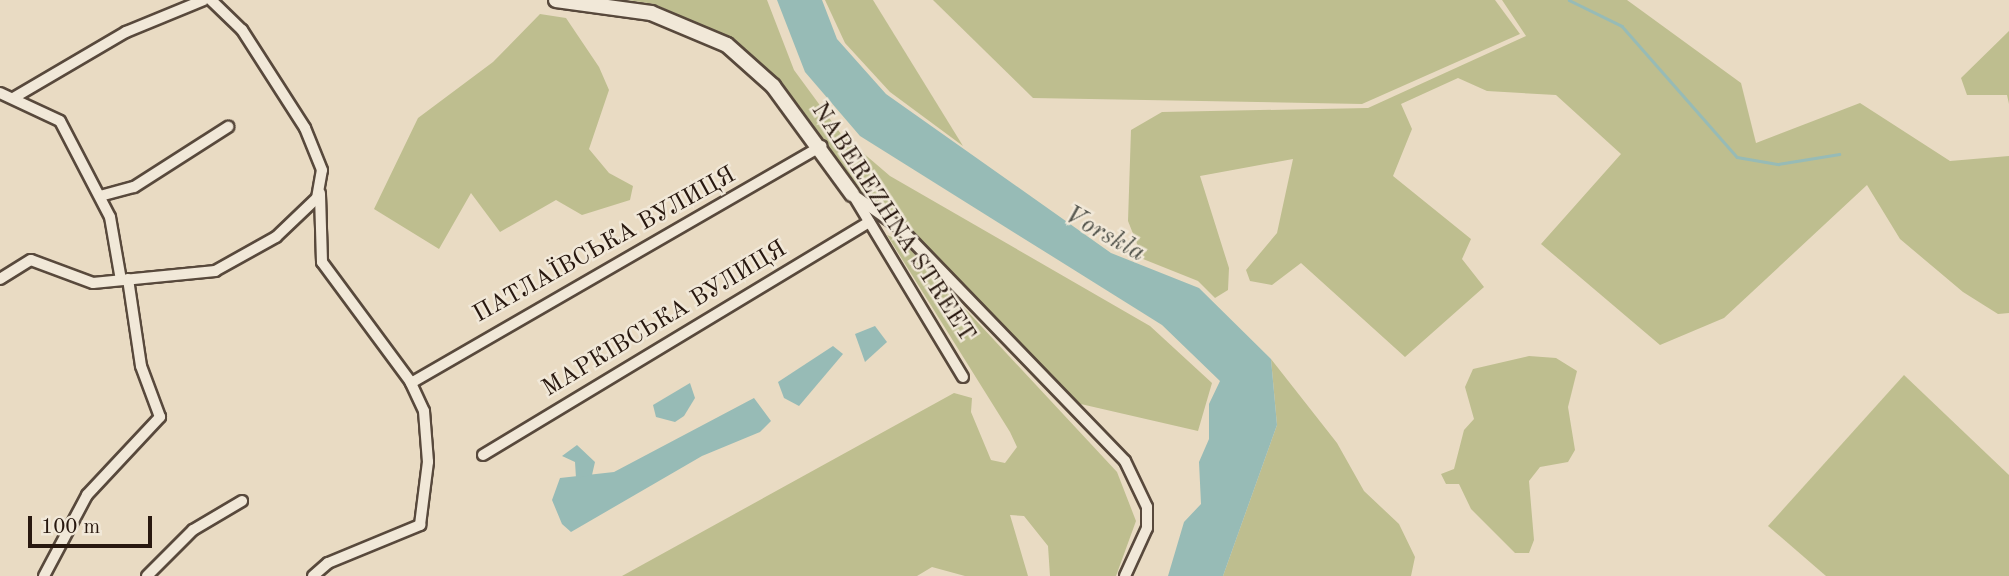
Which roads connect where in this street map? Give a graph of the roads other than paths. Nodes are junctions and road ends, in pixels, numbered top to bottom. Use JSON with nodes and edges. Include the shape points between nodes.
{"nodes":[{"id":1,"x":204,"y":0,"type":"edge"},
{"id":2,"x":211,"y":0,"type":"edge"},
{"id":3,"x":556,"y":0,"type":"edge"},
{"id":4,"x":0,"y":93,"type":"edge"},
{"id":5,"x":15,"y":97,"type":"junction"},
{"id":6,"x":228,"y":127,"type":"dead end"},
{"id":7,"x":821,"y":146,"type":"junction"},
{"id":8,"x":321,"y":189,"type":"junction"},
{"id":9,"x":852,"y":194,"type":"junction"},
{"id":10,"x":100,"y":196,"type":"junction"},
{"id":11,"x":869,"y":222,"type":"junction"},
{"id":12,"x":0,"y":279,"type":"edge"},
{"id":13,"x":124,"y":280,"type":"junction"},
{"id":14,"x":963,"y":377,"type":"dead end"},
{"id":15,"x":411,"y":383,"type":"junction"},
{"id":16,"x":483,"y":455,"type":"dead end"},
{"id":17,"x":242,"y":501,"type":"dead end"},
{"id":18,"x":44,"y":576,"type":"edge"},
{"id":19,"x":146,"y":576,"type":"edge"},
{"id":20,"x":313,"y":576,"type":"edge"},
{"id":21,"x":1125,"y":576,"type":"edge"}],
"edges":[{"from":1,"to":5,"type":"street","via":[[118,37]]},
{"from":2,"to":8,"type":"street","via":[[242,30],[305,128],[322,170]]},
{"from":3,"to":7,"type":"street","name":"NABEREZHNA STREET","via":[[651,13],[727,45],[762,74]]},
{"from":4,"to":5,"type":"street"},
{"from":5,"to":10,"type":"street","via":[[56,116]]},
{"from":6,"to":10,"type":"street","via":[[134,187]]},
{"from":7,"to":9,"type":"street","name":"NABEREZHNA STREET"},
{"from":7,"to":15,"type":"street","name":"ПАТЛАЇВСЬКА ВУЛИЦЯ"},
{"from":8,"to":13,"type":"street","via":[[275,237],[231,265]]},
{"from":8,"to":15,"type":"street","via":[[322,262]]},
{"from":9,"to":11,"type":"street","name":"NABEREZHNA STREET"},
{"from":9,"to":21,"type":"street","via":[[900,228],[1125,461],[1147,507],[1147,528]]},
{"from":10,"to":13,"type":"street","via":[[114,230]]},
{"from":11,"to":14,"type":"street","name":"NABEREZHNA STREET"},
{"from":11,"to":16,"type":"street","name":"МАРКІВСЬКА ВУЛИЦЯ"},
{"from":12,"to":13,"type":"street","via":[[31,260],[79,282]]},
{"from":13,"to":18,"type":"street","via":[[141,366],[160,417],[87,495]]},
{"from":15,"to":20,"type":"street","via":[[428,439],[420,525],[328,563]]},
{"from":17,"to":19,"type":"street","via":[[192,530]]}]}
